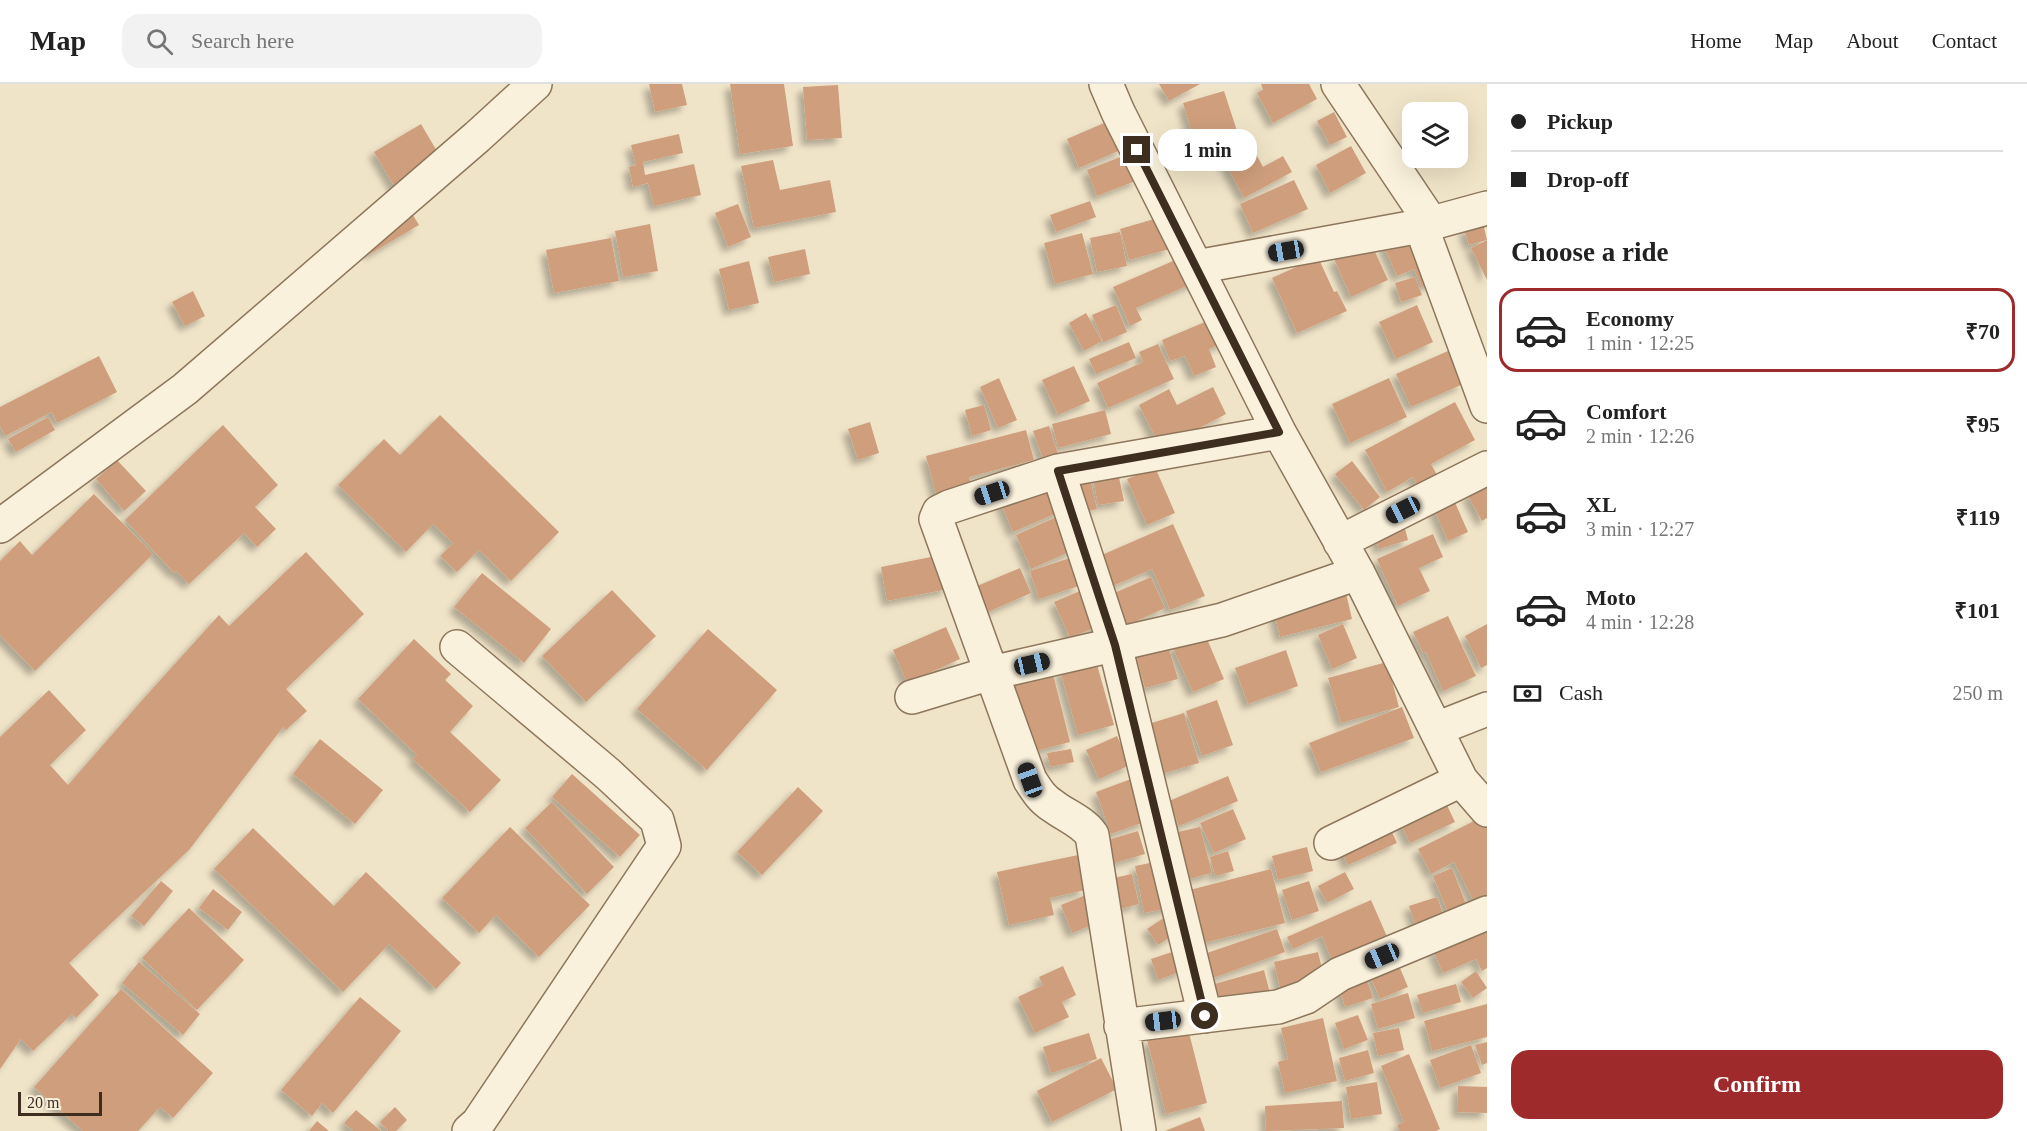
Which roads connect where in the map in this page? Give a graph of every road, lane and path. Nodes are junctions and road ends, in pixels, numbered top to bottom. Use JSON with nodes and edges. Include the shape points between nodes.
{"nodes":[{"id":1,"x":536,"y":84,"type":"edge"},
{"id":2,"x":1106,"y":84,"type":"edge"},
{"id":3,"x":1338,"y":84,"type":"edge"},
{"id":4,"x":1487,"y":208,"type":"edge"},
{"id":5,"x":1426,"y":225,"type":"junction"},
{"id":6,"x":1196,"y":267,"type":"junction"},
{"id":7,"x":1487,"y":406,"type":"edge"},
{"id":8,"x":1279,"y":432,"type":"junction"},
{"id":9,"x":1487,"y":468,"type":"edge"},
{"id":10,"x":1058,"y":471,"type":"junction"},
{"id":11,"x":0,"y":526,"type":"edge"},
{"id":12,"x":1340,"y":542,"type":"junction"},
{"id":13,"x":1358,"y":573,"type":"junction"},
{"id":14,"x":1115,"y":645,"type":"junction"},
{"id":15,"x":457,"y":647,"type":"dead end"},
{"id":16,"x":991,"y":673,"type":"junction"},
{"id":17,"x":912,"y":697,"type":"dead end"},
{"id":18,"x":1487,"y":709,"type":"edge"},
{"id":19,"x":1436,"y":729,"type":"junction"},
{"id":20,"x":1461,"y":780,"type":"junction"},
{"id":21,"x":1487,"y":810,"type":"edge"},
{"id":22,"x":1331,"y":843,"type":"dead end"},
{"id":23,"x":1487,"y":913,"type":"edge"},
{"id":24,"x":1205,"y":1016,"type":"junction"},
{"id":25,"x":1121,"y":1026,"type":"junction"},
{"id":26,"x":469,"y":1131,"type":"edge"},
{"id":27,"x":1139,"y":1131,"type":"edge"}],
"edges":[{"from":1,"to":11,"type":"street","via":[[185,389]]},
{"from":2,"to":6,"type":"street"},
{"from":3,"to":5,"type":"street"},
{"from":4,"to":5,"type":"street"},
{"from":5,"to":6,"type":"street"},
{"from":5,"to":7,"type":"street"},
{"from":6,"to":8,"type":"street"},
{"from":8,"to":10,"type":"street"},
{"from":8,"to":12,"type":"street"},
{"from":9,"to":12,"type":"street"},
{"from":10,"to":14,"type":"street"},
{"from":10,"to":16,"type":"street","via":[[949,507],[939,512],[936,519]]},
{"from":12,"to":13,"type":"street"},
{"from":13,"to":14,"type":"street","via":[[1222,621]]},
{"from":13,"to":19,"type":"street"},
{"from":14,"to":16,"type":"street"},
{"from":14,"to":24,"type":"street"},
{"from":15,"to":26,"type":"street","via":[[657,820],[664,846]]},
{"from":16,"to":17,"type":"street"},
{"from":16,"to":25,"type":"street","via":[[1030,780],[1040,796],[1080,822],[1092,835]]},
{"from":18,"to":19,"type":"street"},
{"from":19,"to":20,"type":"street"},
{"from":20,"to":21,"type":"street"},
{"from":20,"to":22,"type":"street"},
{"from":23,"to":24,"type":"street","via":[[1340,974],[1297,1001]]},
{"from":24,"to":25,"type":"street"},
{"from":25,"to":27,"type":"street"}]}
